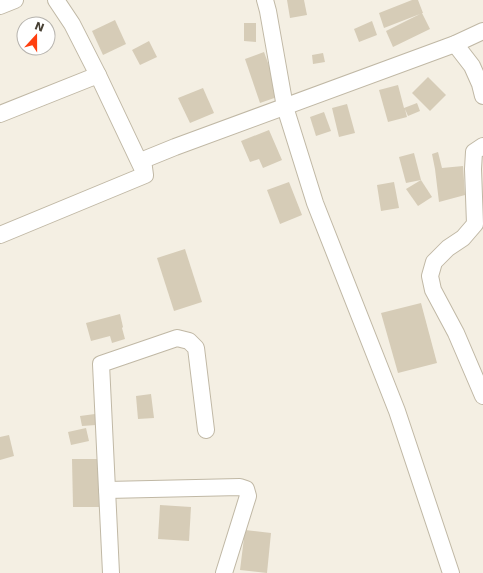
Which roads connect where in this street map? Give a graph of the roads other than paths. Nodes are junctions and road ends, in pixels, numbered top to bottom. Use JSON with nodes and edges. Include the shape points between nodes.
{"nodes":[{"id":1,"x":15,"y":0,"type":"edge"},
{"id":2,"x":56,"y":0,"type":"edge"},
{"id":3,"x":265,"y":0,"type":"edge"},
{"id":4,"x":0,"y":6,"type":"edge"},
{"id":5,"x":483,"y":31,"type":"edge"},
{"id":6,"x":455,"y":44,"type":"junction"},
{"id":7,"x":98,"y":75,"type":"junction"},
{"id":8,"x":483,"y":96,"type":"edge"},
{"id":9,"x":285,"y":107,"type":"junction"},
{"id":10,"x":0,"y":114,"type":"edge"},
{"id":11,"x":483,"y":146,"type":"edge"},
{"id":12,"x":145,"y":175,"type":"junction"},
{"id":13,"x":0,"y":235,"type":"edge"},
{"id":14,"x":483,"y":396,"type":"edge"},
{"id":15,"x":206,"y":430,"type":"dead end"},
{"id":16,"x":107,"y":490,"type":"junction"},
{"id":17,"x":111,"y":573,"type":"edge"},
{"id":18,"x":224,"y":573,"type":"edge"},
{"id":19,"x":451,"y":573,"type":"edge"}],
"edges":[{"from":1,"to":4,"type":"street"},
{"from":2,"to":7,"type":"street","via":[[72,24]]},
{"from":3,"to":9,"type":"street"},
{"from":5,"to":6,"type":"street"},
{"from":6,"to":8,"type":"street","via":[[472,66]]},
{"from":6,"to":9,"type":"street"},
{"from":7,"to":10,"type":"street"},
{"from":7,"to":12,"type":"street"},
{"from":9,"to":12,"type":"street","via":[[143,160]]},
{"from":9,"to":19,"type":"street","via":[[315,202],[397,411]]},
{"from":11,"to":14,"type":"street","via":[[474,152],[475,224],[463,238],[434,262],[430,276],[433,290],[456,333]]},
{"from":12,"to":13,"type":"street"},
{"from":15,"to":16,"type":"street","via":[[196,348],[189,341],[177,338],[101,364]]},
{"from":16,"to":17,"type":"street"},
{"from":16,"to":18,"type":"street","via":[[240,487],[246,489],[248,496]]}]}
